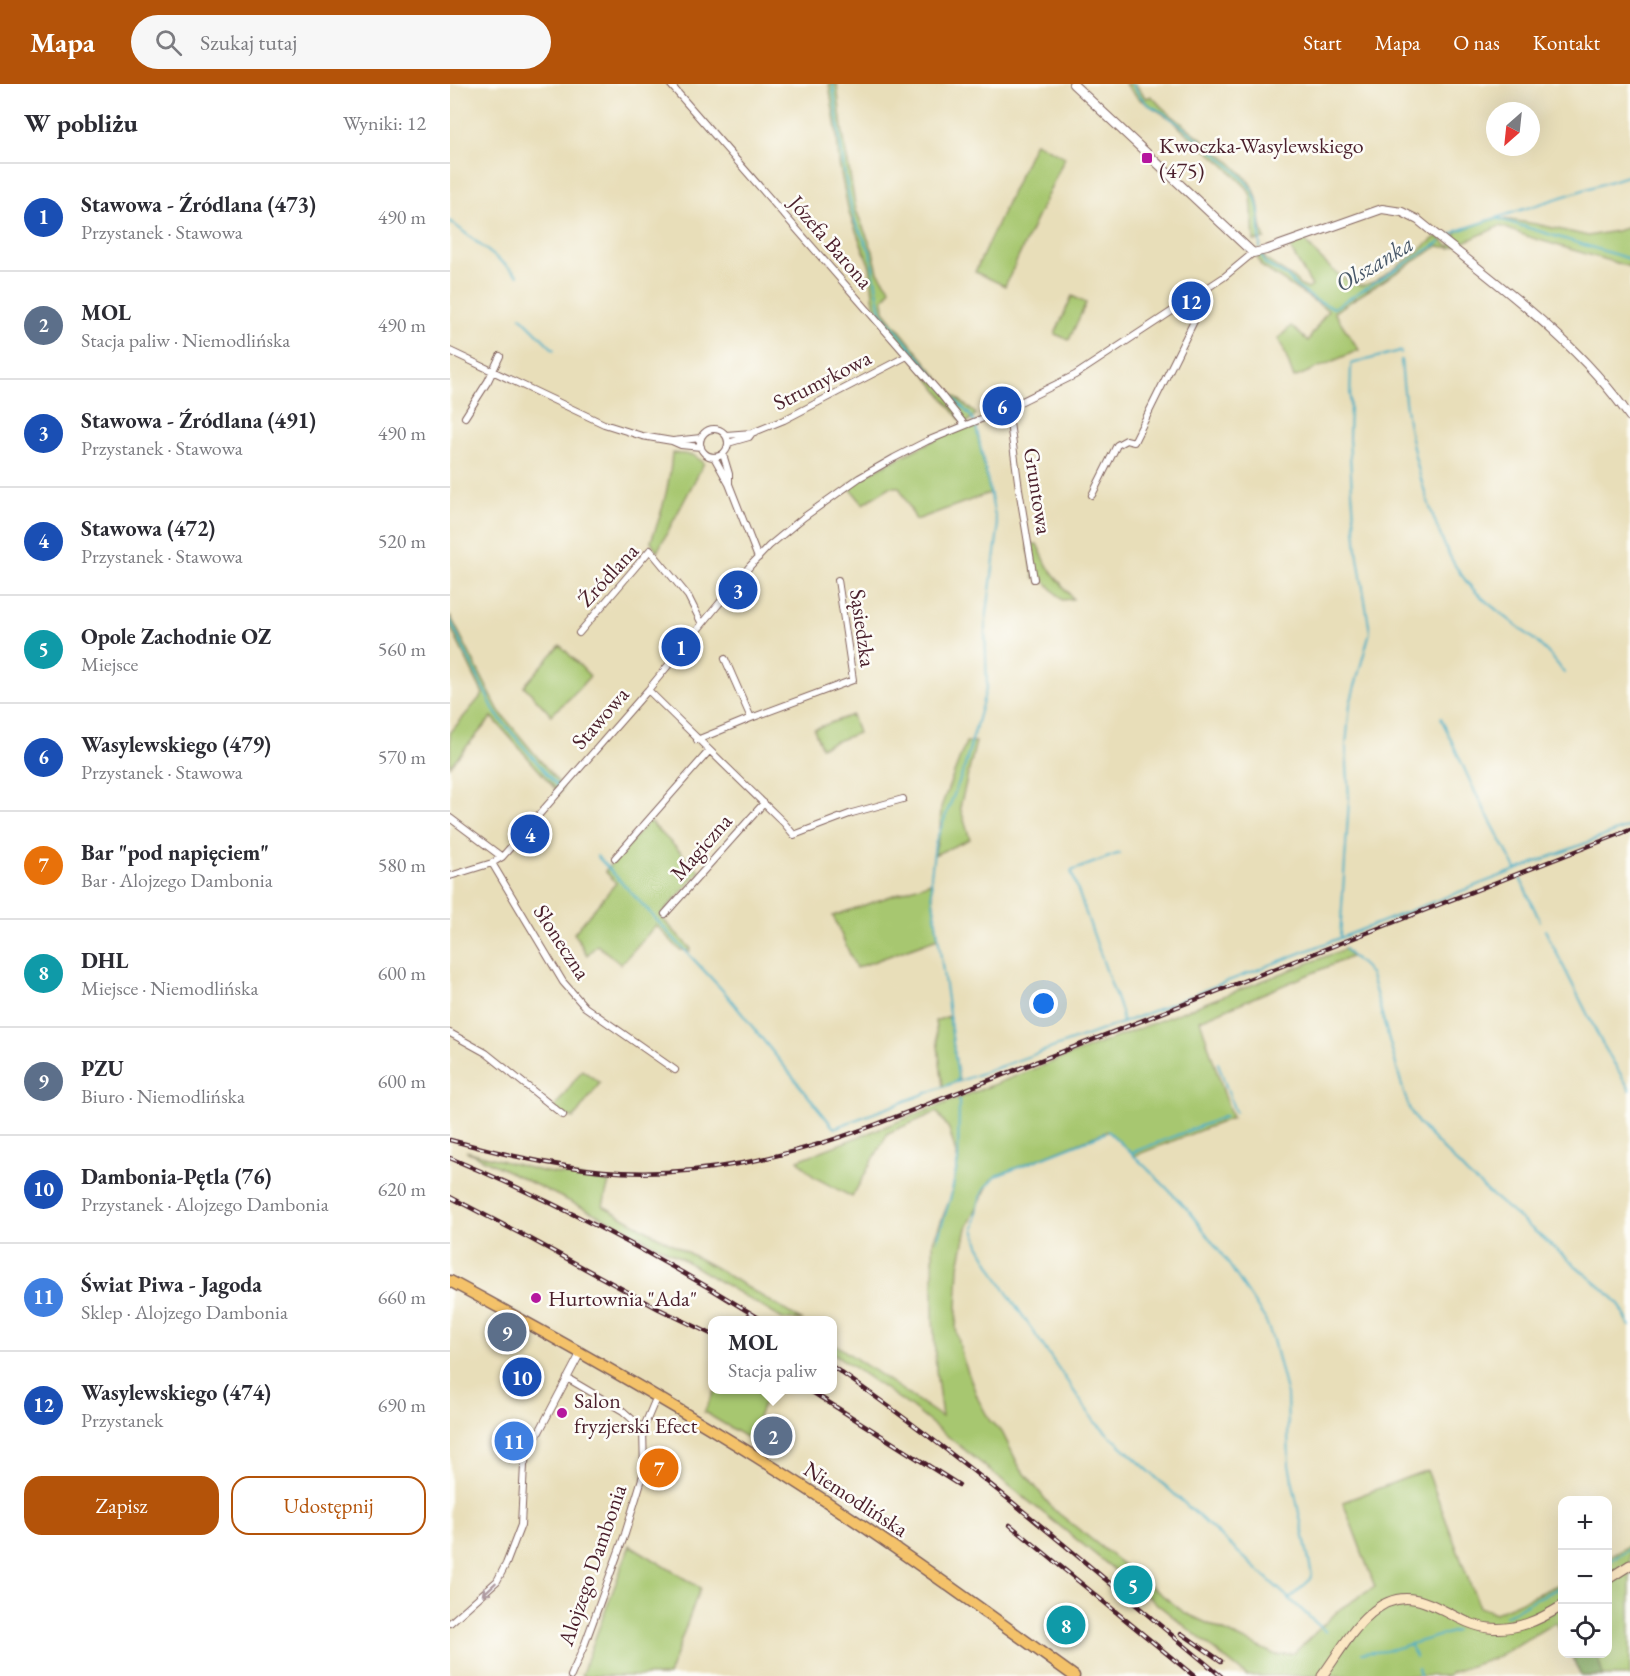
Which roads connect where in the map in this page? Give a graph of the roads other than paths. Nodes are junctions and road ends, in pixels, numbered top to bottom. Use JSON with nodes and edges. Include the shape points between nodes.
{"nodes":[{"id":1,"x":670,"y":84,"type":"edge"},
{"id":2,"x":1073,"y":84,"type":"edge"},
{"id":3,"x":1255,"y":252,"type":"junction"},
{"id":4,"x":1208,"y":287,"type":"junction"},
{"id":5,"x":450,"y":351,"type":"edge"},
{"id":6,"x":500,"y":356,"type":"dead end"},
{"id":7,"x":907,"y":356,"type":"junction"},
{"id":8,"x":493,"y":371,"type":"junction"},
{"id":9,"x":1008,"y":408,"type":"junction"},
{"id":10,"x":465,"y":417,"type":"dead end"},
{"id":11,"x":1630,"y":417,"type":"edge"},
{"id":12,"x":965,"y":425,"type":"junction"},
{"id":13,"x":752,"y":433,"type":"junction"},
{"id":14,"x":726,"y":435,"type":"junction"},
{"id":15,"x":701,"y":438,"type":"junction"},
{"id":16,"x":672,"y":441,"type":"junction"},
{"id":17,"x":728,"y":443,"type":"junction"},
{"id":18,"x":700,"y":447,"type":"junction"},
{"id":19,"x":723,"y":454,"type":"junction"},
{"id":20,"x":714,"y":457,"type":"junction"},
{"id":21,"x":729,"y":484,"type":"junction"},
{"id":22,"x":1092,"y":495,"type":"dead end"},
{"id":23,"x":758,"y":558,"type":"junction"},
{"id":24,"x":1034,"y":579,"type":"dead end"},
{"id":25,"x":838,"y":580,"type":"dead end"},
{"id":26,"x":702,"y":624,"type":"junction"},
{"id":27,"x":579,"y":633,"type":"dead end"},
{"id":28,"x":725,"y":659,"type":"dead end"},
{"id":29,"x":648,"y":690,"type":"junction"},
{"id":30,"x":751,"y":718,"type":"junction"},
{"id":31,"x":698,"y":740,"type":"junction"},
{"id":32,"x":709,"y":751,"type":"junction"},
{"id":33,"x":903,"y":799,"type":"dead end"},
{"id":34,"x":764,"y":803,"type":"junction"},
{"id":35,"x":450,"y":818,"type":"edge"},
{"id":36,"x":502,"y":857,"type":"junction"},
{"id":37,"x":615,"y":858,"type":"dead end"},
{"id":38,"x":492,"y":863,"type":"junction"},
{"id":39,"x":450,"y":876,"type":"edge"},
{"id":40,"x":665,"y":914,"type":"dead end"},
{"id":41,"x":450,"y":1033,"type":"edge"},
{"id":42,"x":675,"y":1070,"type":"dead end"},
{"id":43,"x":563,"y":1115,"type":"dead end"},
{"id":44,"x":450,"y":1281,"type":"edge"},
{"id":45,"x":581,"y":1352,"type":"junction"},
{"id":46,"x":567,"y":1378,"type":"junction"},
{"id":47,"x":657,"y":1395,"type":"junction"},
{"id":48,"x":643,"y":1429,"type":"junction"},
{"id":49,"x":1630,"y":1565,"type":"edge"},
{"id":50,"x":1612,"y":1576,"type":"edge"},
{"id":51,"x":1558,"y":1609,"type":"edge"},
{"id":52,"x":450,"y":1623,"type":"edge"},
{"id":53,"x":571,"y":1676,"type":"edge"},
{"id":54,"x":1074,"y":1676,"type":"edge"},
{"id":55,"x":1322,"y":1676,"type":"edge"}],
"edges":[{"from":1,"to":7,"type":"street","name":"Józefa Barona"},
{"from":2,"to":3,"type":"street"},
{"from":3,"to":4,"type":"street","name":"Stawowa"},
{"from":3,"to":11,"type":"street","via":[[1382,209],[1402,212],[1418,220],[1504,289],[1565,343],[1600,377]]},
{"from":4,"to":9,"type":"street","name":"Stawowa","via":[[1075,375]]},
{"from":4,"to":22,"type":"street","via":[[1134,442],[1126,440],[1117,445]]},
{"from":5,"to":8,"type":"street"},
{"from":6,"to":8,"type":"street"},
{"from":7,"to":12,"type":"street","name":"Józefa Barona"},
{"from":7,"to":13,"type":"street","name":"Strumykowa"},
{"from":8,"to":10,"type":"street"},
{"from":8,"to":16,"type":"street","via":[[604,424]]},
{"from":9,"to":12,"type":"street","name":"Stawowa"},
{"from":9,"to":24,"type":"street","name":"Gruntowa"},
{"from":12,"to":23,"type":"street","name":"Stawowa","via":[[859,478],[804,517]]},
{"from":13,"to":14,"type":"street","name":"Strumykowa"},
{"from":13,"to":17,"type":"street","name":"Strumykowa"},
{"from":14,"to":15,"type":"street","via":[[710,429]]},
{"from":14,"to":17,"type":"street"},
{"from":15,"to":16,"type":"street"},
{"from":15,"to":18,"type":"street"},
{"from":16,"to":18,"type":"street"},
{"from":17,"to":19,"type":"street"},
{"from":18,"to":20,"type":"street"},
{"from":19,"to":20,"type":"street"},
{"from":19,"to":21,"type":"street"},
{"from":20,"to":21,"type":"street"},
{"from":21,"to":23,"type":"street"},
{"from":23,"to":26,"type":"street","name":"Stawowa"},
{"from":25,"to":30,"type":"street","name":"Sąsiedzka","via":[[853,680]]},
{"from":26,"to":27,"type":"street","name":"Źródlana","via":[[688,596],[650,550]]},
{"from":26,"to":29,"type":"street","name":"Stawowa"},
{"from":28,"to":30,"type":"street"},
{"from":29,"to":31,"type":"street"},
{"from":29,"to":36,"type":"street","name":"Stawowa"},
{"from":30,"to":31,"type":"street","name":"Sąsiedzka"},
{"from":31,"to":32,"type":"street"},
{"from":32,"to":34,"type":"street"},
{"from":32,"to":37,"type":"street"},
{"from":33,"to":34,"type":"street","via":[[794,835]]},
{"from":34,"to":40,"type":"street","name":"Magiczna"},
{"from":35,"to":36,"type":"street"},
{"from":36,"to":38,"type":"street","name":"Stawowa"},
{"from":38,"to":39,"type":"street","name":"Stawowa"},
{"from":38,"to":42,"type":"street","name":"Słoneczna","via":[[563,982],[585,1007]]},
{"from":41,"to":43,"type":"street","via":[[486,1053]]},
{"from":44,"to":45,"type":"main road","name":"Niemodlińska"},
{"from":45,"to":46,"type":"street"},
{"from":45,"to":47,"type":"main road","name":"Niemodlińska"},
{"from":46,"to":48,"type":"street","via":[[623,1411]]},
{"from":46,"to":52,"type":"street","one_way":true,"via":[[524,1465],[521,1525],[506,1564],[497,1581]]},
{"from":47,"to":48,"type":"street","name":"Alojzego Dambonia"},
{"from":47,"to":54,"type":"main road","name":"Niemodlińska","via":[[847,1515]]},
{"from":48,"to":53,"type":"street","name":"Alojzego Dambonia","via":[[644,1472],[623,1541]]},
{"from":49,"to":50,"type":"main road"},
{"from":51,"to":55,"type":"main road","via":[[1528,1624],[1496,1628],[1464,1622],[1427,1601],[1394,1601],[1364,1619]]}]}
